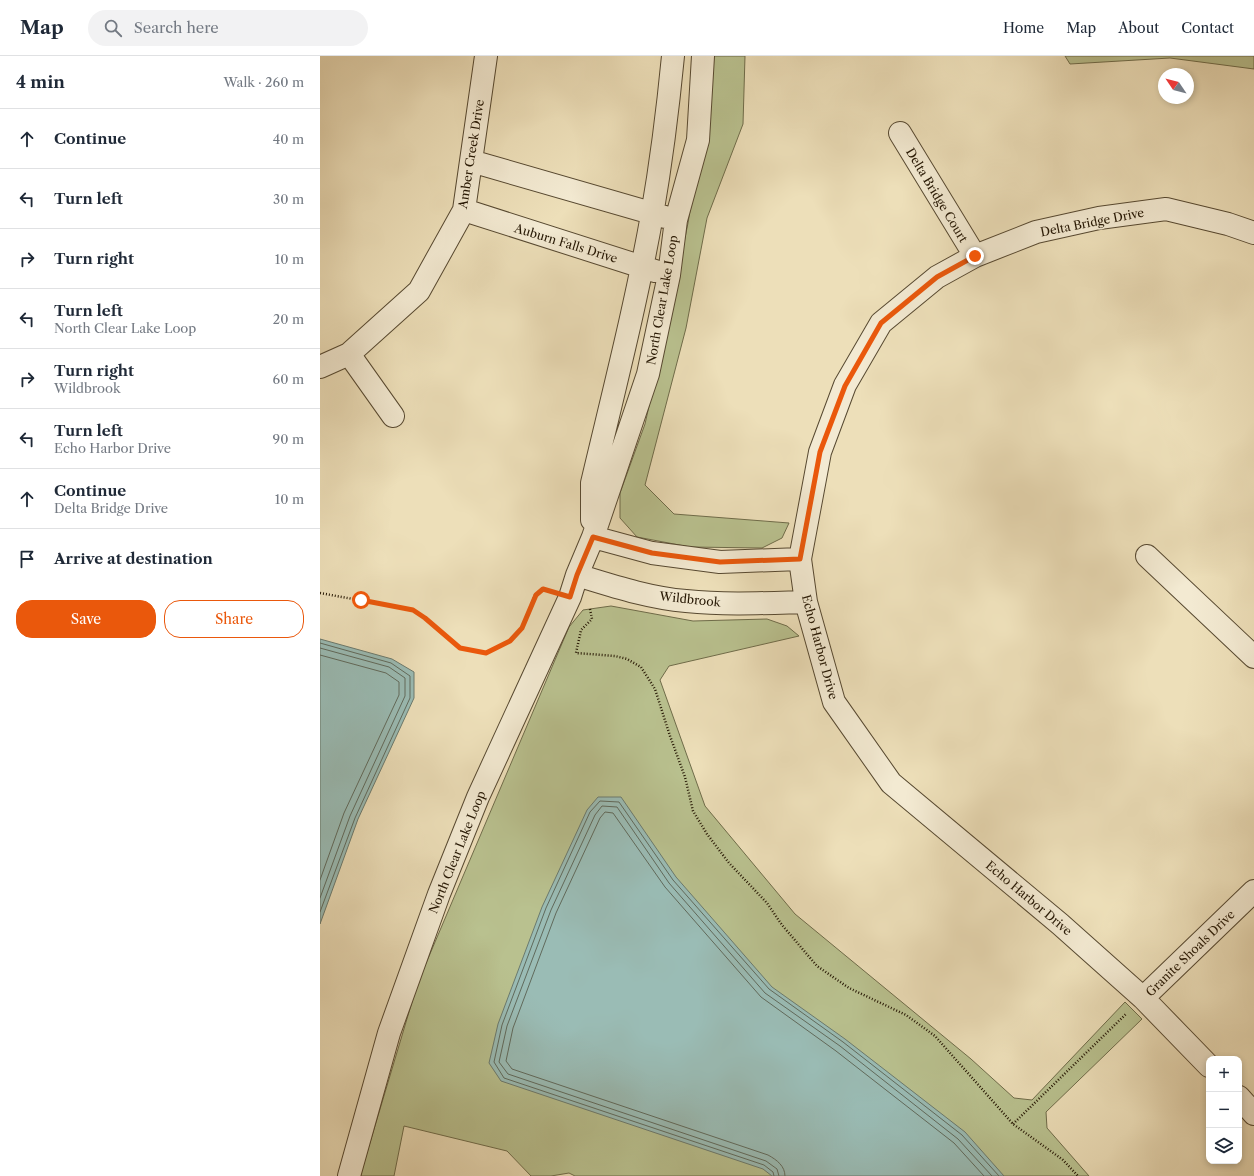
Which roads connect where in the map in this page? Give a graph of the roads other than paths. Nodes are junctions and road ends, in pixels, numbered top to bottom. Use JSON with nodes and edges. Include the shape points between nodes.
{"nodes":[{"id":1,"x":486,"y":56,"type":"edge"},
{"id":2,"x":673,"y":56,"type":"edge"},
{"id":3,"x":703,"y":56,"type":"edge"},
{"id":4,"x":900,"y":133,"type":"dead end"},
{"id":5,"x":471,"y":162,"type":"junction"},
{"id":6,"x":464,"y":210,"type":"junction"},
{"id":7,"x":652,"y":214,"type":"junction"},
{"id":8,"x":676,"y":220,"type":"junction"},
{"id":9,"x":1254,"y":233,"type":"edge"},
{"id":10,"x":975,"y":256,"type":"junction"},
{"id":11,"x":642,"y":266,"type":"junction"},
{"id":12,"x":669,"y":275,"type":"junction"},
{"id":13,"x":937,"y":277,"type":"joint"},
{"id":14,"x":349,"y":354,"type":"junction"},
{"id":15,"x":320,"y":367,"type":"edge"},
{"id":16,"x":393,"y":416,"type":"dead end"},
{"id":17,"x":593,"y":537,"type":"junction"},
{"id":18,"x":1147,"y":556,"type":"dead end"},
{"id":19,"x":800,"y":559,"type":"junction"},
{"id":20,"x":577,"y":575,"type":"junction"},
{"id":21,"x":806,"y":602,"type":"junction"},
{"id":22,"x":1254,"y":657,"type":"edge"},
{"id":23,"x":1254,"y":890,"type":"edge"},
{"id":24,"x":1143,"y":998,"type":"junction"},
{"id":25,"x":1206,"y":1063,"type":"edge"},
{"id":26,"x":1242,"y":1100,"type":"edge"},
{"id":27,"x":1254,"y":1114,"type":"edge"},
{"id":28,"x":349,"y":1176,"type":"edge"}],
"edges":[{"from":1,"to":5,"type":"street","name":"Amber Creek Drive"},
{"from":2,"to":7,"type":"street","name":"North Clear Lake Loop"},
{"from":3,"to":8,"type":"street","name":"North Clear Lake Loop","via":[[698,140]]},
{"from":4,"to":10,"type":"street","name":"Delta Bridge Court"},
{"from":5,"to":6,"type":"street","name":"Amber Creek Drive"},
{"from":5,"to":7,"type":"street"},
{"from":6,"to":11,"type":"street","name":"Auburn Falls Drive"},
{"from":6,"to":14,"type":"street","name":"Amber Creek Drive","via":[[419,291]]},
{"from":7,"to":8,"type":"street"},
{"from":7,"to":11,"type":"street","name":"North Clear Lake Loop"},
{"from":8,"to":12,"type":"street","name":"North Clear Lake Loop"},
{"from":9,"to":10,"type":"street","name":"Delta Bridge Drive","via":[[1166,209],[1099,218],[1036,232]]},
{"from":10,"to":13,"type":"street","name":"Delta Bridge Drive"},
{"from":11,"to":12,"type":"street","name":"Auburn Falls Drive"},
{"from":11,"to":17,"type":"street","name":"North Clear Lake Loop","via":[[592,483]]},
{"from":12,"to":17,"type":"street","name":"North Clear Lake Loop","via":[[648,374]]},
{"from":13,"to":19,"type":"street","name":"Echo Harbor Drive","via":[[881,323],[845,386],[820,452]]},
{"from":14,"to":15,"type":"street","name":"Amber Creek Drive"},
{"from":14,"to":16,"type":"street"},
{"from":17,"to":19,"type":"street","via":[[652,553],[720,562]]},
{"from":17,"to":20,"type":"street","name":"North Clear Lake Loop"},
{"from":18,"to":22,"type":"street"},
{"from":19,"to":21,"type":"street","name":"Echo Harbor Drive"},
{"from":20,"to":21,"type":"street","name":"Wildbrook","via":[[630,592],[686,601]]},
{"from":20,"to":28,"type":"street","name":"North Clear Lake Loop","via":[[570,597],[478,797],[439,894],[389,1032]]},
{"from":21,"to":24,"type":"street","name":"Echo Harbor Drive","via":[[834,702],[891,783],[1060,924]]},
{"from":23,"to":24,"type":"street","name":"Granite Shoals Drive"},
{"from":24,"to":25,"type":"street","name":"Echo Harbor Drive"},
{"from":26,"to":27,"type":"street"}]}
